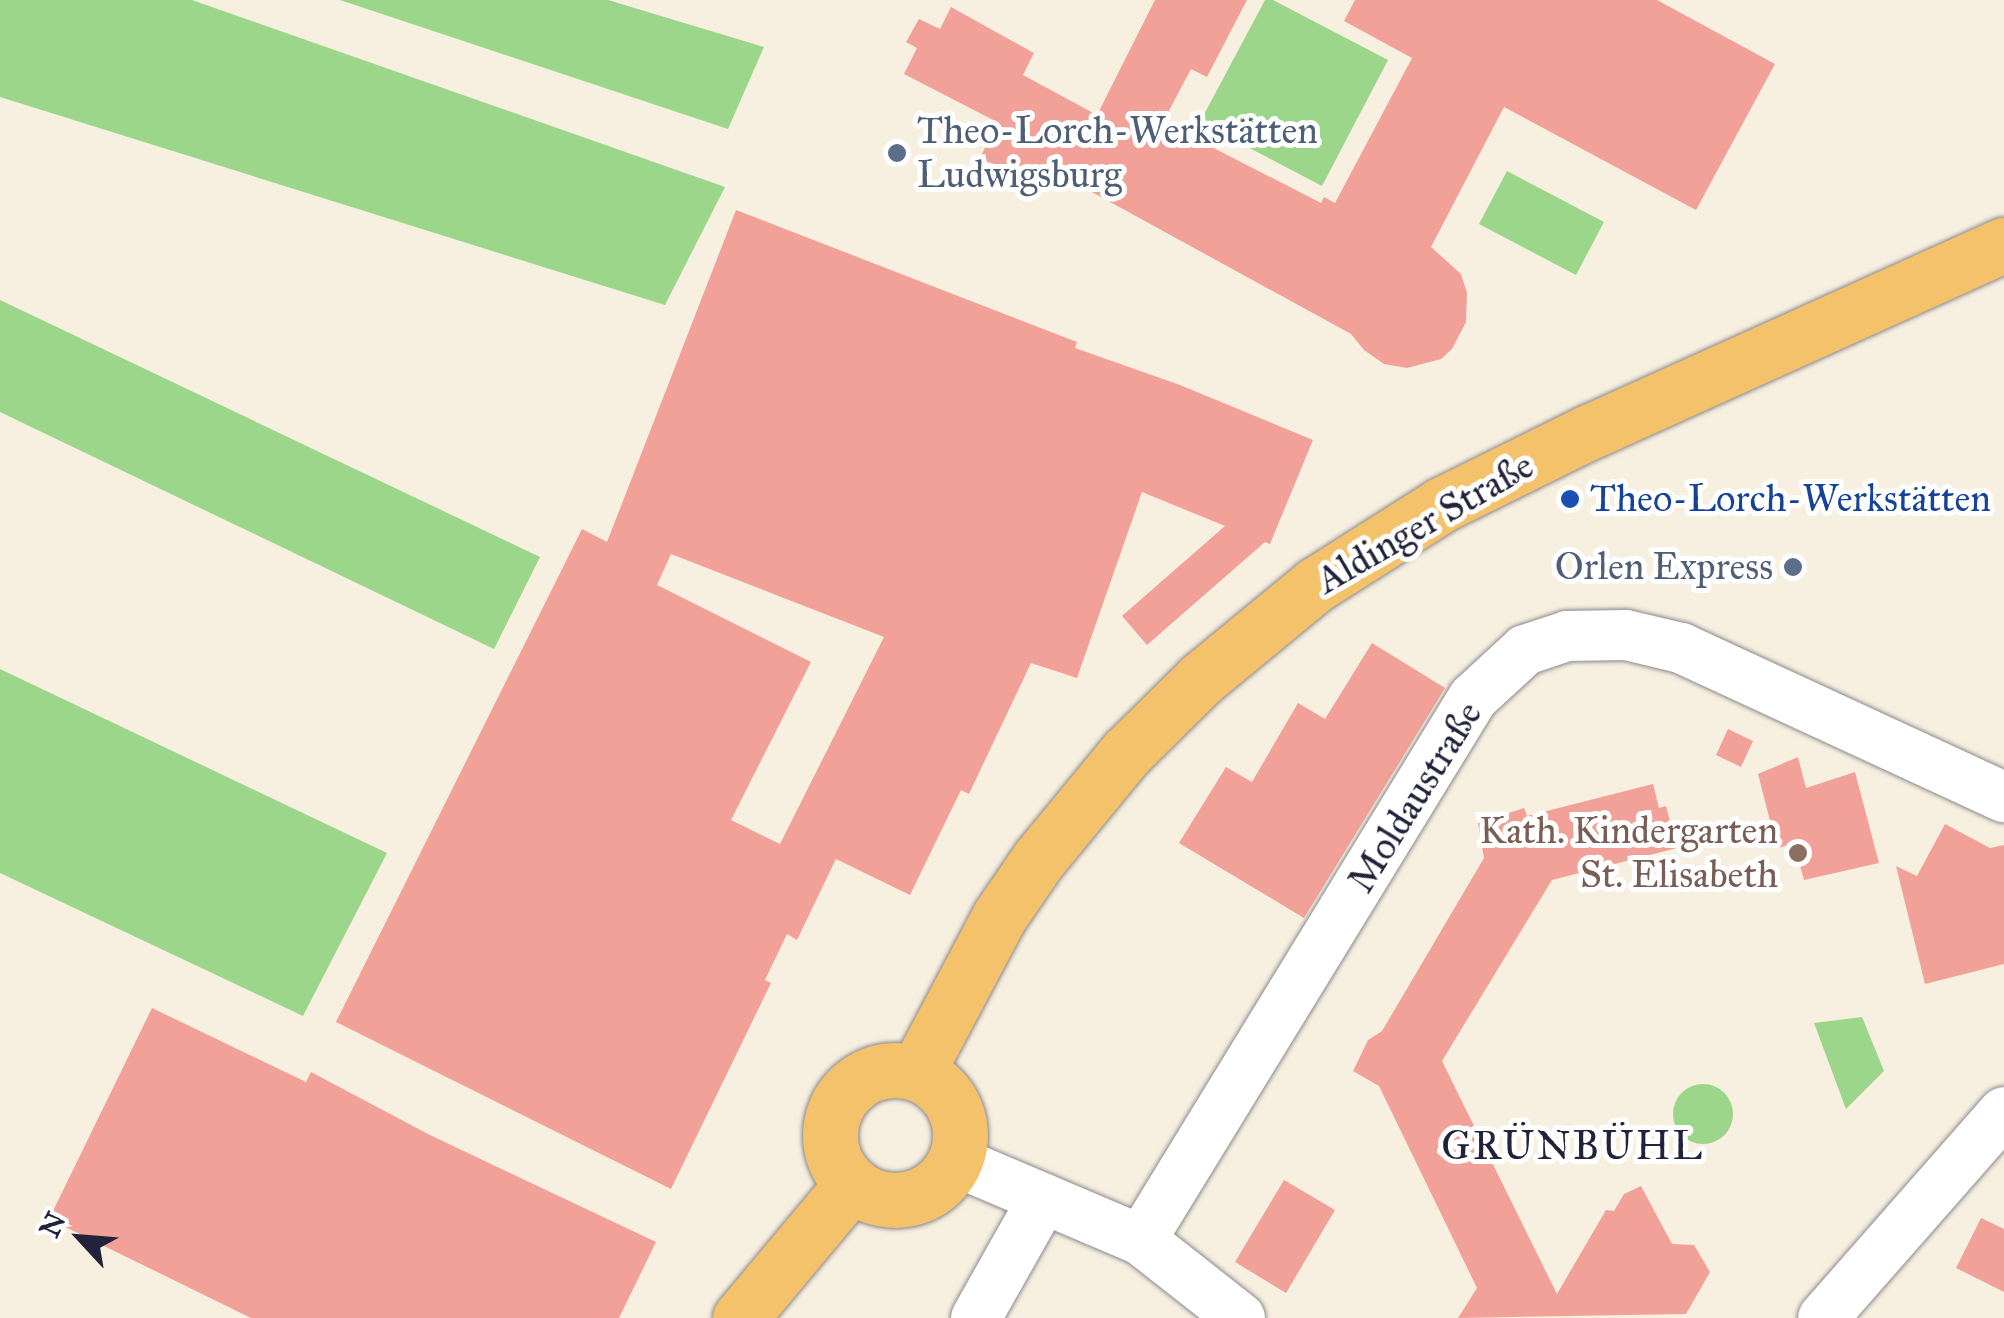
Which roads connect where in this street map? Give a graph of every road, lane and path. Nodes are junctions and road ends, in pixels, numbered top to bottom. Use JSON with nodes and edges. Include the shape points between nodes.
{"nodes":[{"id":1,"x":2004,"y":245,"type":"edge"},
{"id":2,"x":2004,"y":797,"type":"edge"},
{"id":3,"x":917,"y":1072,"type":"junction"},
{"id":4,"x":2004,"y":1112,"type":"edge"},
{"id":5,"x":954,"y":1161,"type":"junction"},
{"id":6,"x":852,"y":1184,"type":"junction"},
{"id":7,"x":1043,"y":1199,"type":"junction"},
{"id":8,"x":1141,"y":1240,"type":"junction"},
{"id":9,"x":1850,"y":1310,"type":"edge"},
{"id":10,"x":740,"y":1318,"type":"edge"},
{"id":11,"x":976,"y":1318,"type":"edge"},
{"id":12,"x":1240,"y":1318,"type":"edge"}],
"edges":[{"from":1,"to":3,"type":"main road","name":"Aldinger Straße","via":[[1523,464],[1426,514],[1315,585],[1138,741],[1038,860],[999,917]]},
{"from":2,"to":8,"type":"street","name":"Moldaustraße","via":[[1681,648],[1626,635],[1567,636],[1525,650],[1473,698]]},
{"from":3,"to":5,"type":"main road","via":[[936,1083],[958,1119]]},
{"from":3,"to":6,"type":"main road","via":[[881,1070],[838,1101],[830,1146]]},
{"from":4,"to":9,"type":"street"},
{"from":5,"to":6,"type":"main road","via":[[928,1192],[909,1199],[889,1200]]},
{"from":5,"to":7,"type":"street"},
{"from":6,"to":10,"type":"main road"},
{"from":7,"to":8,"type":"street"},
{"from":7,"to":11,"type":"street"},
{"from":8,"to":12,"type":"street"}]}
